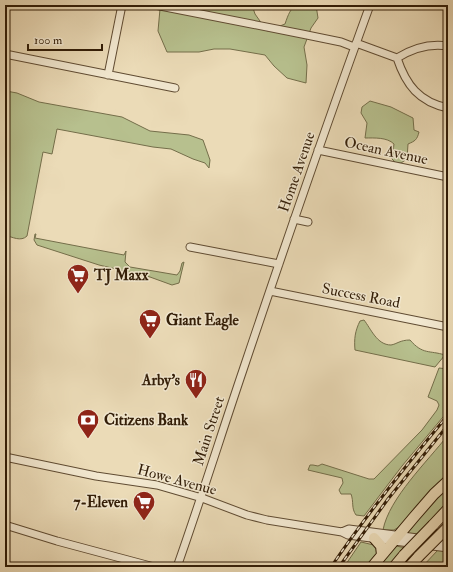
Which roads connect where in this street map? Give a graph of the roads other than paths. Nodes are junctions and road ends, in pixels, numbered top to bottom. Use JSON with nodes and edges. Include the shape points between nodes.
{"nodes":[{"id":1,"x":122,"y":5,"type":"edge"},
{"id":2,"x":156,"y":5,"type":"edge"},
{"id":3,"x":370,"y":5,"type":"edge"},
{"id":4,"x":355,"y":45,"type":"junction"},
{"id":5,"x":448,"y":46,"type":"edge"},
{"id":6,"x":5,"y":54,"type":"edge"},
{"id":7,"x":397,"y":58,"type":"junction"},
{"id":8,"x":108,"y":75,"type":"junction"},
{"id":9,"x":176,"y":88,"type":"dead end"},
{"id":10,"x":448,"y":108,"type":"edge"},
{"id":11,"x":318,"y":150,"type":"junction"},
{"id":12,"x":448,"y":177,"type":"edge"},
{"id":13,"x":294,"y":220,"type":"junction"},
{"id":14,"x":308,"y":222,"type":"dead end"},
{"id":15,"x":190,"y":247,"type":"dead end"},
{"id":16,"x":279,"y":264,"type":"junction"},
{"id":17,"x":270,"y":291,"type":"junction"},
{"id":18,"x":448,"y":327,"type":"edge"},
{"id":19,"x":250,"y":349,"type":"joint"},
{"id":20,"x":5,"y":457,"type":"edge"},
{"id":21,"x":448,"y":481,"type":"edge"},
{"id":22,"x":202,"y":498,"type":"junction"},
{"id":23,"x":448,"y":510,"type":"edge"},
{"id":24,"x":5,"y":524,"type":"edge"},
{"id":25,"x":448,"y":527,"type":"edge"},
{"id":26,"x":342,"y":532,"type":"junction"},
{"id":27,"x":374,"y":538,"type":"junction"},
{"id":28,"x":397,"y":538,"type":"junction"},
{"id":29,"x":448,"y":542,"type":"edge"},
{"id":30,"x":448,"y":548,"type":"edge"},
{"id":31,"x":382,"y":555,"type":"junction"},
{"id":32,"x":154,"y":567,"type":"edge"},
{"id":33,"x":177,"y":567,"type":"edge"},
{"id":34,"x":372,"y":567,"type":"edge"},
{"id":35,"x":394,"y":567,"type":"edge"},
{"id":36,"x":410,"y":567,"type":"edge"}],
"edges":[{"from":1,"to":8,"type":"street"},
{"from":2,"to":4,"type":"street"},
{"from":3,"to":4,"type":"street","name":"Home Avenue"},
{"from":4,"to":7,"type":"street"},
{"from":4,"to":11,"type":"street","name":"Home Avenue"},
{"from":5,"to":7,"type":"street","via":[[419,47]]},
{"from":6,"to":8,"type":"street"},
{"from":7,"to":10,"type":"street","via":[[404,76],[416,92],[429,101]]},
{"from":8,"to":9,"type":"street"},
{"from":11,"to":12,"type":"street","name":"Ocean Avenue"},
{"from":11,"to":13,"type":"street","name":"Home Avenue"},
{"from":13,"to":14,"type":"street"},
{"from":13,"to":16,"type":"street","name":"Home Avenue"},
{"from":15,"to":16,"type":"street"},
{"from":16,"to":17,"type":"street","name":"Home Avenue"},
{"from":17,"to":18,"type":"street","name":"Success Road"},
{"from":17,"to":19,"type":"street","name":"Home Avenue"},
{"from":19,"to":22,"type":"street","name":"Main Street"},
{"from":20,"to":22,"type":"street","name":"Howe Avenue","via":[[96,476],[157,485]]},
{"from":21,"to":28,"type":"highway"},
{"from":22,"to":26,"type":"street","name":"Howe Avenue","via":[[267,520]]},
{"from":22,"to":33,"type":"street","name":"Main Street"},
{"from":23,"to":35,"type":"highway","bridge":true},
{"from":24,"to":32,"type":"street","via":[[57,542]]},
{"from":25,"to":36,"type":"highway","bridge":true},
{"from":26,"to":27,"type":"street","name":"Howe Avenue"},
{"from":26,"to":28,"type":"street","name":"Howe Avenue","via":[[350,529]]},
{"from":27,"to":28,"type":"street","name":"Howe Avenue"},
{"from":27,"to":31,"type":"highway","via":[[381,546]]},
{"from":28,"to":29,"type":"street","name":"Howe Avenue"},
{"from":28,"to":30,"type":"street","name":"Howe Avenue"},
{"from":28,"to":31,"type":"highway"},
{"from":31,"to":34,"type":"highway"}]}
